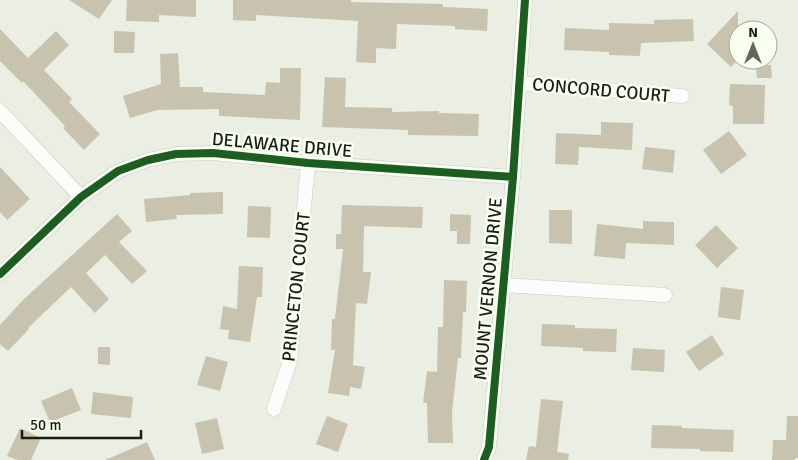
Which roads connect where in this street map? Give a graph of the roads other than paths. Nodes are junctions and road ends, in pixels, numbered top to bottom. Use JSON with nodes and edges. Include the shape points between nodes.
{"nodes":[{"id":1,"x":525,"y":0,"type":"edge"},
{"id":2,"x":520,"y":83,"type":"junction"},
{"id":3,"x":682,"y":96,"type":"dead end"},
{"id":4,"x":0,"y":111,"type":"edge"},
{"id":5,"x":308,"y":163,"type":"junction"},
{"id":6,"x":513,"y":176,"type":"junction"},
{"id":7,"x":81,"y":197,"type":"junction"},
{"id":8,"x":0,"y":274,"type":"edge"},
{"id":9,"x":504,"y":285,"type":"junction"},
{"id":10,"x":665,"y":295,"type":"dead end"},
{"id":11,"x":274,"y":409,"type":"dead end"},
{"id":12,"x":484,"y":460,"type":"edge"}],
"edges":[{"from":1,"to":2,"type":"street","name":"MOUNT VERNON DRIVE"},
{"from":2,"to":3,"type":"street","name":"CONCORD COURT"},
{"from":2,"to":6,"type":"street","name":"MOUNT VERNON DRIVE"},
{"from":4,"to":7,"type":"street"},
{"from":5,"to":6,"type":"street","name":"DELAWARE DRIVE"},
{"from":5,"to":7,"type":"street","name":"DELAWARE DRIVE","via":[[213,153],[176,154],[118,171]]},
{"from":5,"to":11,"type":"street","name":"PRINCETON COURT","via":[[290,361]]},
{"from":6,"to":9,"type":"street","name":"MOUNT VERNON DRIVE"},
{"from":7,"to":8,"type":"street","name":"DELAWARE DRIVE"},
{"from":9,"to":10,"type":"street"},
{"from":9,"to":12,"type":"street","name":"MOUNT VERNON DRIVE","via":[[489,447]]}]}
